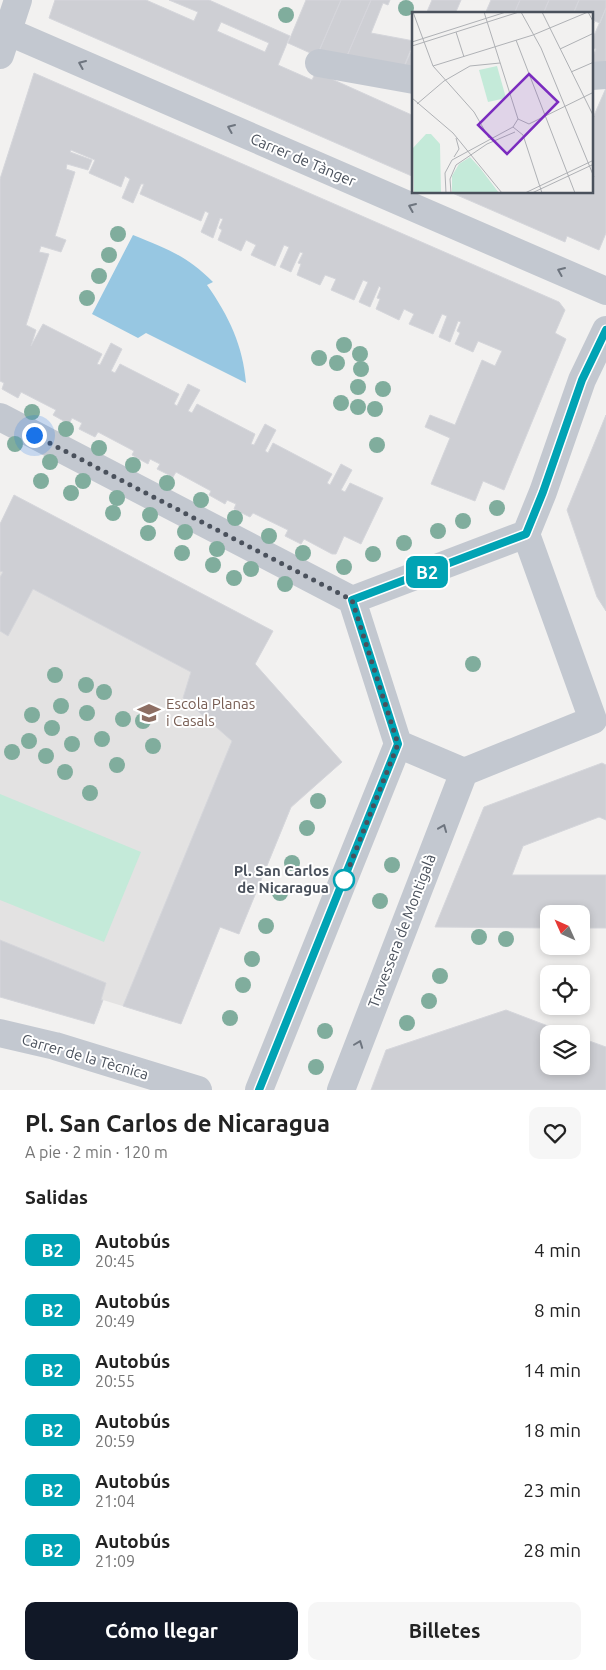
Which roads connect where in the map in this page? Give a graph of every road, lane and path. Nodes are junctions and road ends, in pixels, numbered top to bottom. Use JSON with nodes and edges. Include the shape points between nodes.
{"nodes":[{"id":1,"x":18,"y":0,"type":"edge"},
{"id":2,"x":3,"y":38,"type":"edge"},
{"id":3,"x":319,"y":63,"type":"dead end"},
{"id":4,"x":412,"y":80,"type":"edge"},
{"id":5,"x":606,"y":291,"type":"edge"},
{"id":6,"x":606,"y":330,"type":"edge"},
{"id":7,"x":0,"y":417,"type":"edge"},
{"id":8,"x":526,"y":534,"type":"junction"},
{"id":9,"x":352,"y":600,"type":"junction"},
{"id":10,"x":599,"y":723,"type":"edge"},
{"id":11,"x":398,"y":744,"type":"junction"},
{"id":12,"x":464,"y":772,"type":"junction"},
{"id":13,"x":0,"y":1033,"type":"edge"},
{"id":14,"x":198,"y":1090,"type":"edge"},
{"id":15,"x":258,"y":1090,"type":"edge"},
{"id":16,"x":341,"y":1090,"type":"edge"}],
"edges":[{"from":1,"to":2,"type":"street"},
{"from":5,"to":2,"type":"street","name":"Carrer de Tànger","one_way":true},
{"from":3,"to":4,"type":"street"},
{"from":6,"to":8,"type":"street","via":[[582,380]]},
{"from":7,"to":9,"type":"street"},
{"from":8,"to":9,"type":"street"},
{"from":8,"to":10,"type":"street"},
{"from":9,"to":11,"type":"street"},
{"from":10,"to":12,"type":"street"},
{"from":11,"to":12,"type":"street"},
{"from":11,"to":15,"type":"street"},
{"from":16,"to":12,"type":"street","name":"Travessera de Montigalà","one_way":true},
{"from":13,"to":14,"type":"street","name":"Carrer de la Tècnica","via":[[55,1046]]}]}
